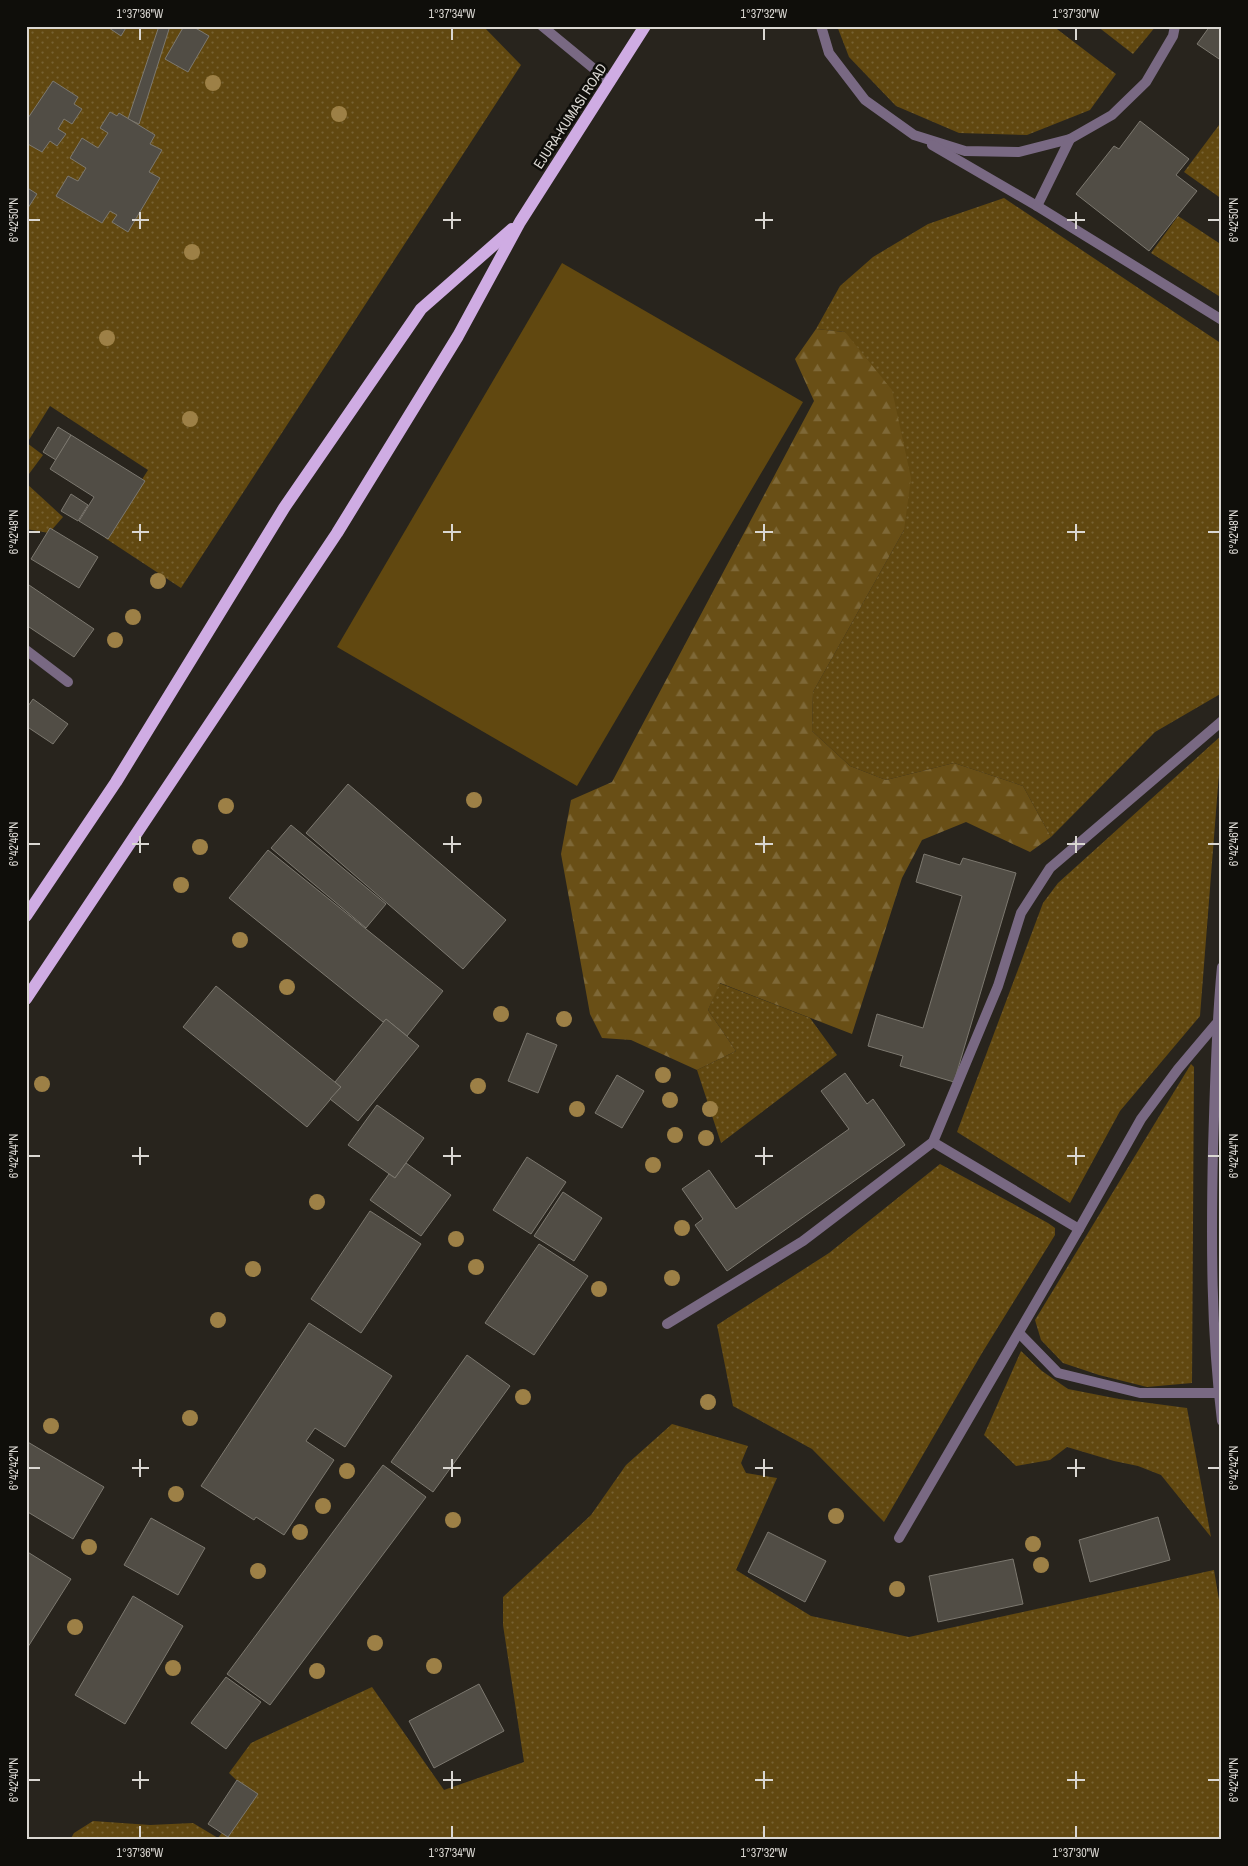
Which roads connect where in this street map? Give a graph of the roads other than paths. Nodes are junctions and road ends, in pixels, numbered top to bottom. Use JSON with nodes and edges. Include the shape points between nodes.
{"nodes":[{"id":1,"x":542,"y":26,"type":"edge"},
{"id":2,"x":645,"y":26,"type":"edge"},
{"id":3,"x":821,"y":26,"type":"edge"},
{"id":4,"x":1175,"y":26,"type":"edge"},
{"id":5,"x":610,"y":82,"type":"junction"},
{"id":6,"x":914,"y":134,"type":"junction"},
{"id":7,"x":1070,"y":139,"type":"junction"},
{"id":8,"x":1037,"y":206,"type":"junction"},
{"id":9,"x":520,"y":222,"type":"junction"},
{"id":10,"x":1222,"y":320,"type":"edge"},
{"id":11,"x":26,"y":650,"type":"edge"},
{"id":12,"x":68,"y":682,"type":"dead end"},
{"id":13,"x":1222,"y":721,"type":"edge"},
{"id":14,"x":26,"y":916,"type":"edge"},
{"id":15,"x":1222,"y":967,"type":"edge"},
{"id":16,"x":26,"y":999,"type":"edge"},
{"id":17,"x":1216,"y":1024,"type":"junction"},
{"id":18,"x":933,"y":1142,"type":"junction"},
{"id":19,"x":1079,"y":1229,"type":"junction"},
{"id":20,"x":667,"y":1324,"type":"dead end"},
{"id":21,"x":1019,"y":1333,"type":"junction"},
{"id":22,"x":1218,"y":1393,"type":"junction"},
{"id":23,"x":1222,"y":1421,"type":"edge"},
{"id":24,"x":899,"y":1538,"type":"dead end"}],
"edges":[{"from":1,"to":5,"type":"lane"},
{"from":2,"to":5,"type":"main road","name":"EJURA-KUMASI ROAD"},
{"from":3,"to":6,"type":"lane","via":[[830,52],[865,100]]},
{"from":4,"to":7,"type":"lane","via":[[1173,36],[1146,82],[1112,115]]},
{"from":5,"to":9,"type":"main road","name":"EJURA-KUMASI ROAD"},
{"from":6,"to":7,"type":"lane","via":[[965,151],[1019,152]]},
{"from":6,"to":8,"type":"lane"},
{"from":7,"to":8,"type":"lane"},
{"from":8,"to":10,"type":"lane"},
{"from":9,"to":14,"type":"main road","via":[[421,309],[284,508],[116,782]]},
{"from":9,"to":16,"type":"main road","via":[[458,336],[337,533]]},
{"from":11,"to":12,"type":"lane"},
{"from":13,"to":18,"type":"lane","via":[[1050,868],[1022,913],[998,986]]},
{"from":15,"to":17,"type":"lane"},
{"from":17,"to":19,"type":"lane","via":[[1141,1119]]},
{"from":17,"to":22,"type":"lane","via":[[1211,1251]]},
{"from":18,"to":19,"type":"lane"},
{"from":18,"to":20,"type":"lane","via":[[803,1240]]},
{"from":19,"to":21,"type":"lane"},
{"from":21,"to":22,"type":"lane","via":[[1058,1373],[1140,1393]]},
{"from":21,"to":24,"type":"lane"},
{"from":22,"to":23,"type":"lane"}]}
